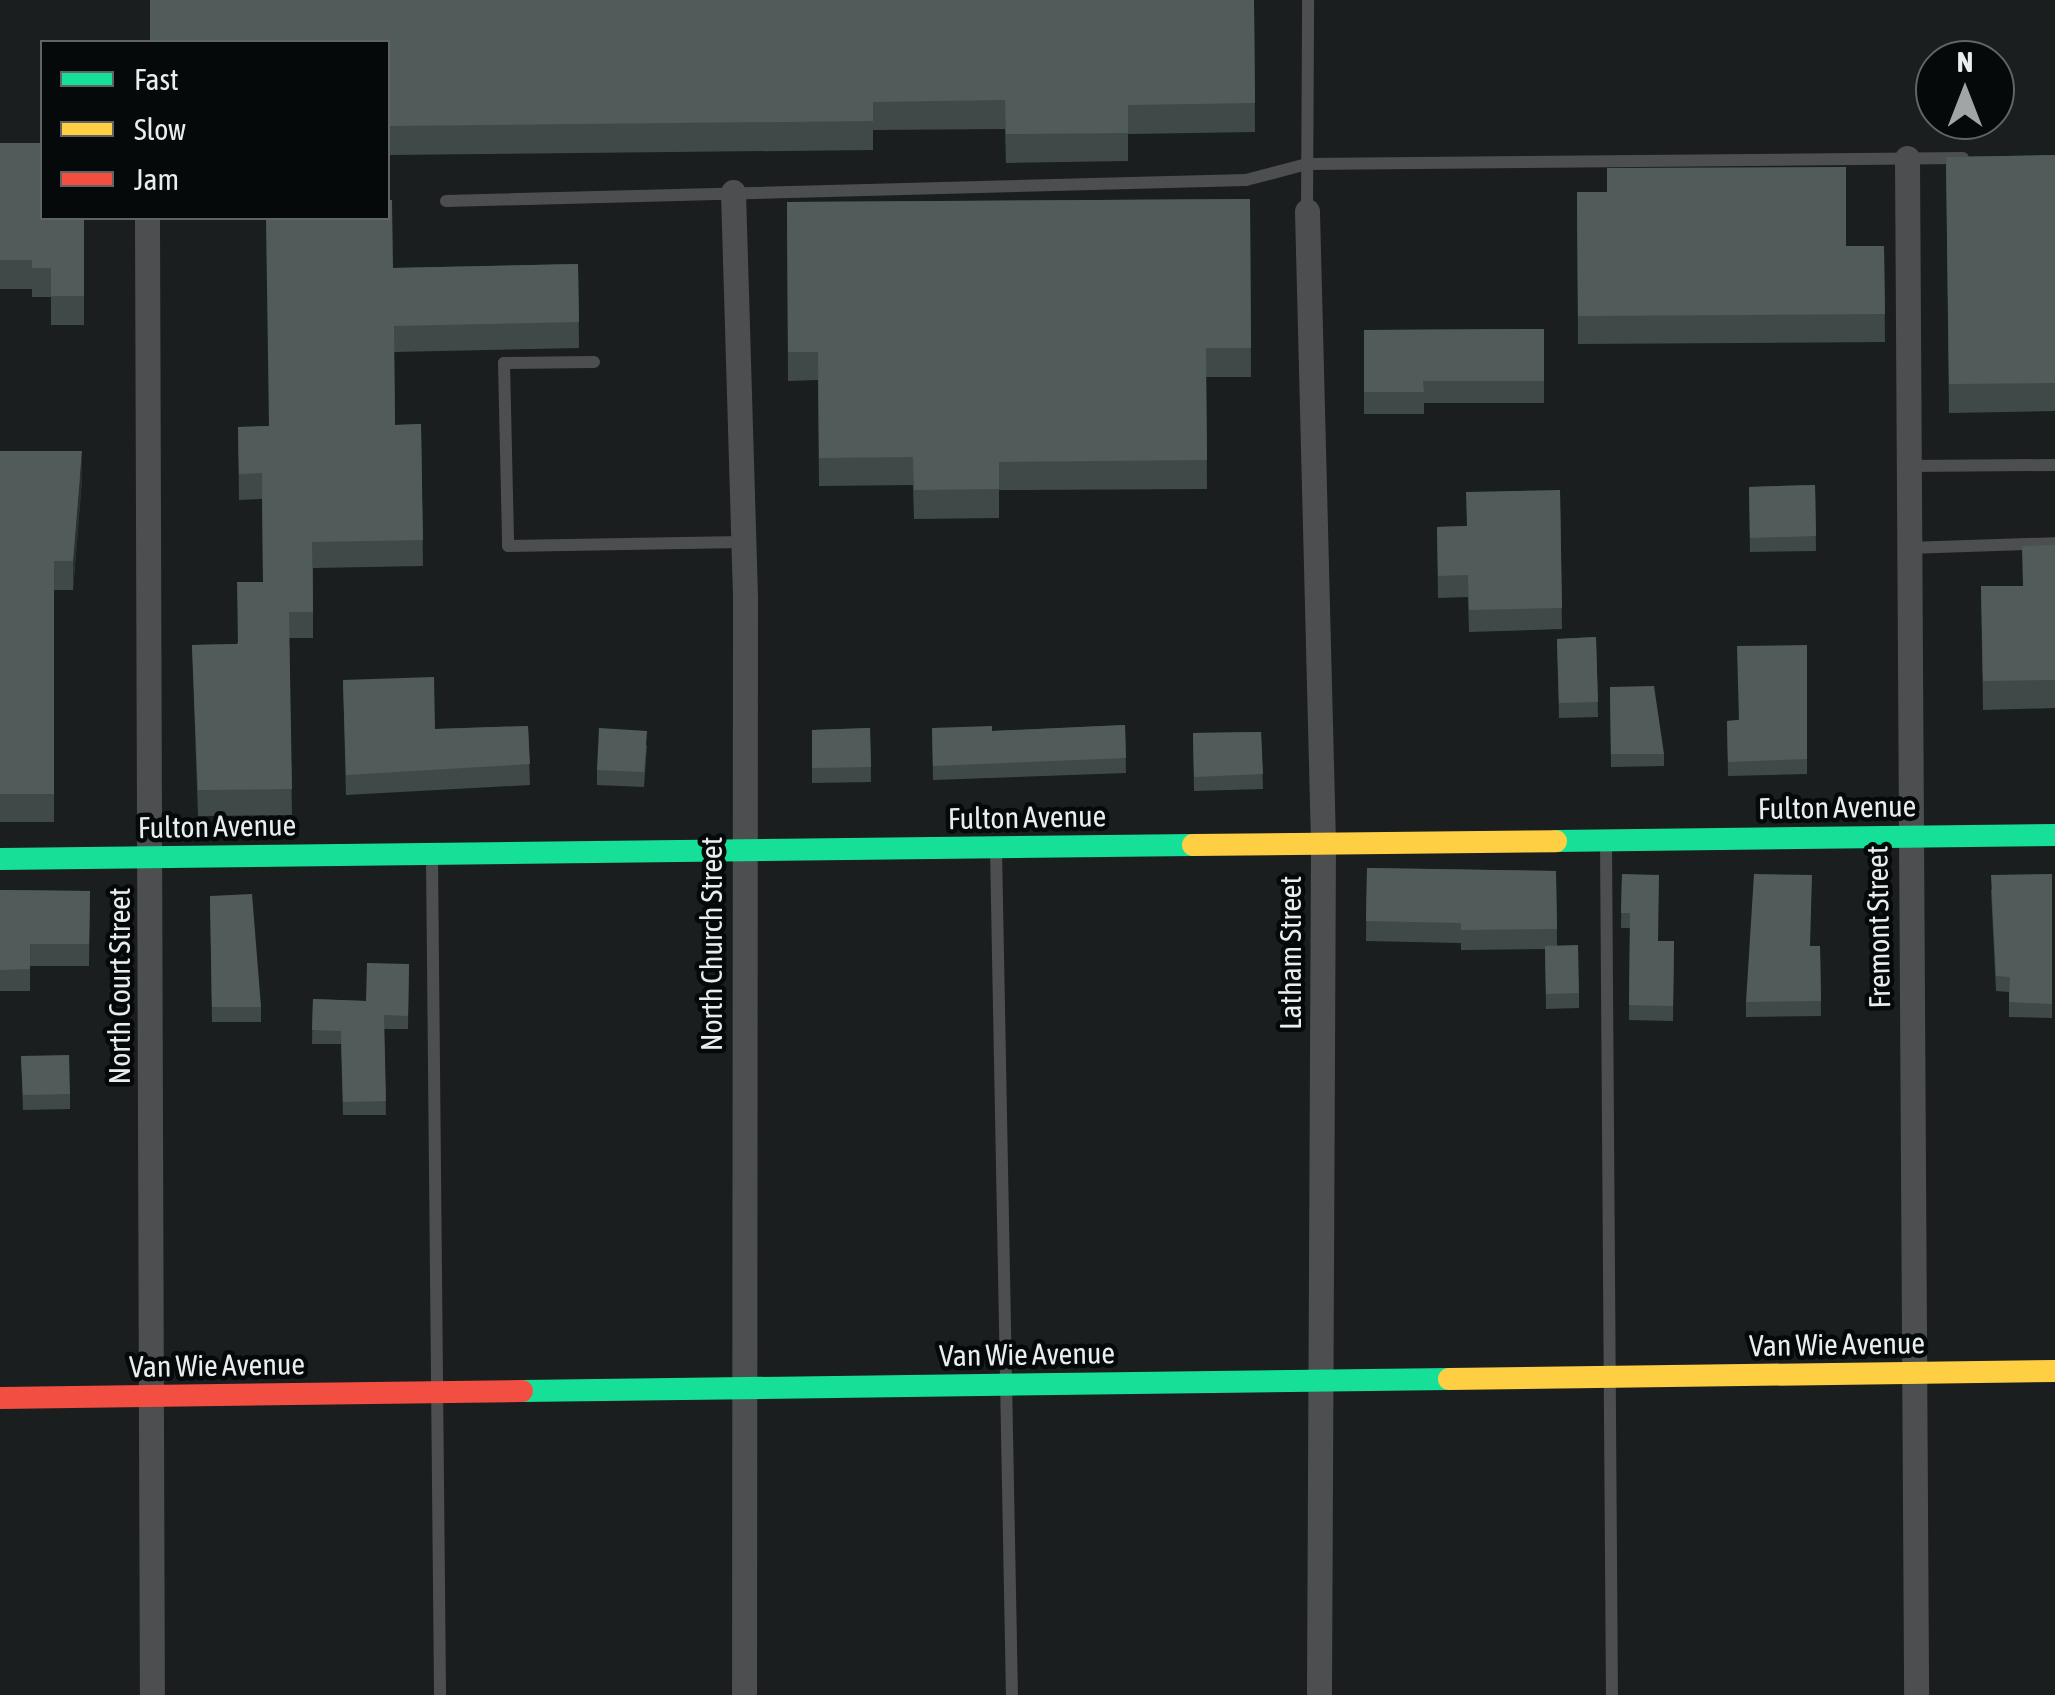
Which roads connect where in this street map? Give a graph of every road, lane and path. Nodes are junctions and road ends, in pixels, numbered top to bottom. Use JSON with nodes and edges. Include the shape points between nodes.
{"nodes":[{"id":1,"x":1308,"y":0,"type":"edge"},
{"id":2,"x":1907,"y":158,"type":"junction"},
{"id":3,"x":1981,"y":158,"type":"edge"},
{"id":4,"x":1307,"y":164,"type":"junction"},
{"id":5,"x":732,"y":192,"type":"junction"},
{"id":6,"x":446,"y":201,"type":"dead end"},
{"id":7,"x":1307,"y":211,"type":"joint"},
{"id":8,"x":147,"y":220,"type":"edge"},
{"id":9,"x":594,"y":362,"type":"dead end"},
{"id":10,"x":2055,"y":465,"type":"edge"},
{"id":11,"x":1908,"y":466,"type":"junction"},
{"id":12,"x":742,"y":542,"type":"junction"},
{"id":13,"x":2055,"y":542,"type":"edge"},
{"id":14,"x":1908,"y":548,"type":"junction"},
{"id":15,"x":2055,"y":834,"type":"edge"},
{"id":16,"x":1909,"y":836,"type":"junction"},
{"id":17,"x":1606,"y":840,"type":"junction"},
{"id":18,"x":1323,"y":843,"type":"junction"},
{"id":19,"x":996,"y":847,"type":"junction"},
{"id":20,"x":743,"y":850,"type":"junction"},
{"id":21,"x":432,"y":854,"type":"junction"},
{"id":22,"x":152,"y":857,"type":"junction"},
{"id":23,"x":0,"y":858,"type":"edge"},
{"id":24,"x":2055,"y":1371,"type":"edge"},
{"id":25,"x":1918,"y":1373,"type":"junction"},
{"id":26,"x":1610,"y":1377,"type":"junction"},
{"id":27,"x":1323,"y":1380,"type":"junction"},
{"id":28,"x":1006,"y":1384,"type":"junction"},
{"id":29,"x":744,"y":1388,"type":"junction"},
{"id":30,"x":440,"y":1392,"type":"junction"},
{"id":31,"x":150,"y":1396,"type":"junction"},
{"id":32,"x":0,"y":1398,"type":"edge"},
{"id":33,"x":152,"y":1695,"type":"edge"},
{"id":34,"x":440,"y":1695,"type":"edge"},
{"id":35,"x":744,"y":1695,"type":"edge"},
{"id":36,"x":1012,"y":1695,"type":"edge"},
{"id":37,"x":1318,"y":1695,"type":"edge"},
{"id":38,"x":1612,"y":1695,"type":"edge"},
{"id":39,"x":1916,"y":1695,"type":"edge"}],
"edges":[{"from":1,"to":4,"type":"lane"},
{"from":2,"to":3,"type":"lane"},
{"from":2,"to":4,"type":"lane"},
{"from":2,"to":11,"type":"street","name":"Fremont Street"},
{"from":4,"to":5,"type":"lane","via":[[1246,180]]},
{"from":4,"to":7,"type":"lane"},
{"from":5,"to":6,"type":"lane"},
{"from":5,"to":12,"type":"street","name":"North Church Street"},
{"from":7,"to":18,"type":"street","name":"Latham Street"},
{"from":8,"to":22,"type":"street","name":"North Court Street"},
{"from":9,"to":12,"type":"lane","via":[[504,363],[508,546]]},
{"from":10,"to":11,"type":"lane"},
{"from":11,"to":14,"type":"street","name":"Fremont Street"},
{"from":12,"to":20,"type":"street","name":"North Church Street"},
{"from":13,"to":14,"type":"lane"},
{"from":14,"to":16,"type":"street","name":"Fremont Street"},
{"from":15,"to":16,"type":"street","name":"Fulton Avenue"},
{"from":16,"to":17,"type":"street","name":"Fulton Avenue"},
{"from":16,"to":25,"type":"street","name":"Fremont Street"},
{"from":17,"to":18,"type":"street","name":"Fulton Avenue"},
{"from":17,"to":26,"type":"lane"},
{"from":18,"to":19,"type":"street","name":"Fulton Avenue"},
{"from":18,"to":27,"type":"street","name":"Latham Street"},
{"from":19,"to":20,"type":"street","name":"Fulton Avenue"},
{"from":19,"to":28,"type":"lane"},
{"from":20,"to":21,"type":"street","name":"Fulton Avenue"},
{"from":20,"to":29,"type":"street","name":"North Church Street"},
{"from":21,"to":22,"type":"street","name":"Fulton Avenue"},
{"from":21,"to":30,"type":"lane"},
{"from":22,"to":23,"type":"street","name":"Fulton Avenue"},
{"from":22,"to":31,"type":"street","name":"North Court Street"},
{"from":24,"to":25,"type":"street","name":"Van Wie Avenue"},
{"from":25,"to":26,"type":"street","name":"Van Wie Avenue"},
{"from":25,"to":39,"type":"street","name":"Fremont Street"},
{"from":26,"to":27,"type":"street","name":"Van Wie Avenue"},
{"from":26,"to":38,"type":"lane"},
{"from":27,"to":28,"type":"street","name":"Van Wie Avenue"},
{"from":27,"to":37,"type":"street","name":"Latham Street"},
{"from":28,"to":29,"type":"street","name":"Van Wie Avenue"},
{"from":28,"to":36,"type":"lane"},
{"from":29,"to":30,"type":"street","name":"Van Wie Avenue"},
{"from":29,"to":35,"type":"street","name":"North Church Street"},
{"from":30,"to":31,"type":"street","name":"Van Wie Avenue"},
{"from":30,"to":34,"type":"lane"},
{"from":31,"to":32,"type":"street","name":"Van Wie Avenue"},
{"from":31,"to":33,"type":"street","name":"North Court Street"}]}
